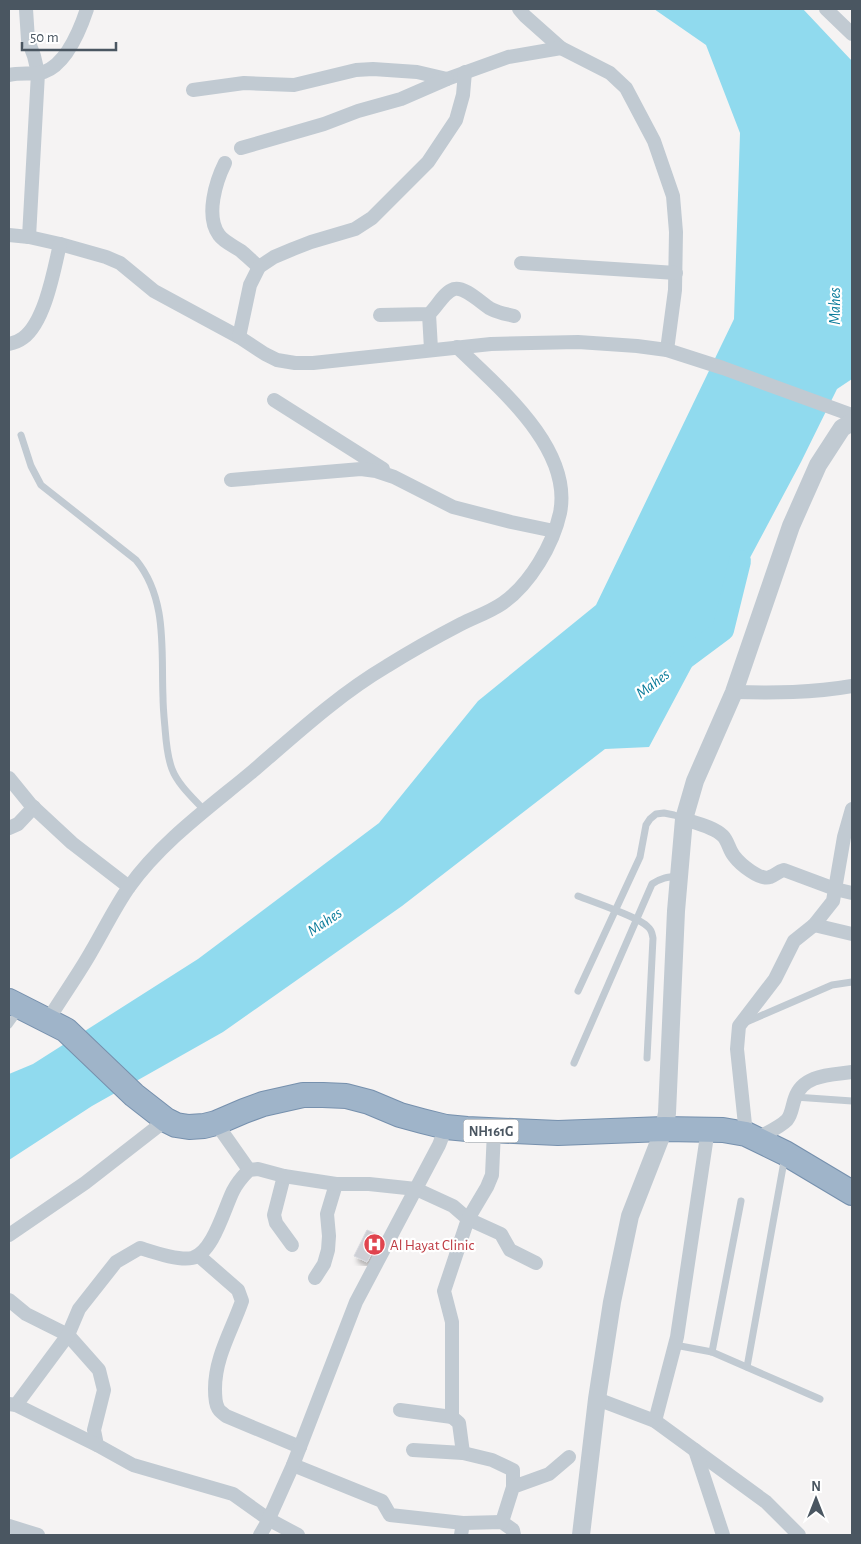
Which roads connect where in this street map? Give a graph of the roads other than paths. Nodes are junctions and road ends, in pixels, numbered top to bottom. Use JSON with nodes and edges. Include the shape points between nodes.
{"nodes":[{"id":1,"x":26,"y":9,"type":"edge"},
{"id":2,"x":87,"y":9,"type":"edge"},
{"id":3,"x":519,"y":9,"type":"edge"},
{"id":4,"x":826,"y":9,"type":"edge"},
{"id":5,"x":852,"y":34,"type":"edge"},
{"id":6,"x":561,"y":48,"type":"junction"},
{"id":7,"x":465,"y":72,"type":"junction"},
{"id":8,"x":38,"y":73,"type":"junction"},
{"id":9,"x":9,"y":75,"type":"edge"},
{"id":10,"x":447,"y":79,"type":"junction"},
{"id":11,"x":193,"y":90,"type":"dead end"},
{"id":12,"x":241,"y":148,"type":"dead end"},
{"id":13,"x":224,"y":163,"type":"dead end"},
{"id":14,"x":9,"y":235,"type":"edge"},
{"id":15,"x":29,"y":237,"type":"junction"},
{"id":16,"x":60,"y":244,"type":"junction"},
{"id":17,"x":521,"y":264,"type":"dead end"},
{"id":18,"x":258,"y":268,"type":"junction"},
{"id":19,"x":676,"y":273,"type":"junction"},
{"id":20,"x":429,"y":314,"type":"junction"},
{"id":21,"x":380,"y":315,"type":"dead end"},
{"id":22,"x":514,"y":316,"type":"dead end"},
{"id":23,"x":239,"y":337,"type":"junction"},
{"id":24,"x":9,"y":344,"type":"edge"},
{"id":25,"x":457,"y":347,"type":"junction"},
{"id":26,"x":431,"y":349,"type":"junction"},
{"id":27,"x":667,"y":350,"type":"junction"},
{"id":28,"x":274,"y":400,"type":"dead end"},
{"id":29,"x":852,"y":415,"type":"edge"},
{"id":30,"x":852,"y":422,"type":"edge"},
{"id":31,"x":22,"y":435,"type":"dead end"},
{"id":32,"x":394,"y":476,"type":"junction"},
{"id":33,"x":231,"y":480,"type":"dead end"},
{"id":34,"x":554,"y":532,"type":"junction"},
{"id":35,"x":852,"y":686,"type":"edge"},
{"id":36,"x":734,"y":692,"type":"junction"},
{"id":37,"x":9,"y":778,"type":"edge"},
{"id":38,"x":34,"y":807,"type":"junction"},
{"id":39,"x":852,"y":809,"type":"edge"},
{"id":40,"x":205,"y":811,"type":"junction"},
{"id":41,"x":684,"y":819,"type":"junction"},
{"id":42,"x":9,"y":828,"type":"edge"},
{"id":43,"x":678,"y":876,"type":"junction"},
{"id":44,"x":129,"y":887,"type":"junction"},
{"id":45,"x":835,"y":889,"type":"junction"},
{"id":46,"x":852,"y":893,"type":"edge"},
{"id":47,"x":578,"y":896,"type":"dead end"},
{"id":48,"x":614,"y":910,"type":"junction"},
{"id":49,"x":637,"y":919,"type":"junction"},
{"id":50,"x":814,"y":924,"type":"junction"},
{"id":51,"x":852,"y":934,"type":"edge"},
{"id":52,"x":852,"y":982,"type":"edge"},
{"id":53,"x":578,"y":991,"type":"dead end"},
{"id":54,"x":13,"y":1011,"type":"edge"},
{"id":55,"x":57,"y":1025,"type":"junction"},
{"id":56,"x":739,"y":1026,"type":"junction"},
{"id":57,"x":647,"y":1058,"type":"dead end"},
{"id":58,"x":574,"y":1063,"type":"dead end"},
{"id":59,"x":852,"y":1072,"type":"edge"},
{"id":60,"x":795,"y":1098,"type":"junction"},
{"id":61,"x":852,"y":1101,"type":"edge"},
{"id":62,"x":166,"y":1120,"type":"junction"},
{"id":63,"x":216,"y":1123,"type":"junction"},
{"id":64,"x":446,"y":1127,"type":"junction"},
{"id":65,"x":664,"y":1129,"type":"junction"},
{"id":66,"x":708,"y":1129,"type":"junction"},
{"id":67,"x":494,"y":1131,"type":"junction"},
{"id":68,"x":751,"y":1137,"type":"junction"},
{"id":69,"x":785,"y":1153,"type":"junction"},
{"id":70,"x":250,"y":1170,"type":"junction"},
{"id":71,"x":284,"y":1176,"type":"junction"},
{"id":72,"x":336,"y":1184,"type":"junction"},
{"id":73,"x":416,"y":1189,"type":"junction"},
{"id":74,"x":852,"y":1192,"type":"edge"},
{"id":75,"x":740,"y":1201,"type":"dead end"},
{"id":76,"x":468,"y":1219,"type":"junction"},
{"id":77,"x":9,"y":1235,"type":"edge"},
{"id":78,"x":292,"y":1244,"type":"dead end"},
{"id":79,"x":199,"y":1256,"type":"junction"},
{"id":80,"x":536,"y":1263,"type":"dead end"},
{"id":81,"x":315,"y":1278,"type":"dead end"},
{"id":82,"x":9,"y":1300,"type":"edge"},
{"id":83,"x":68,"y":1335,"type":"junction"},
{"id":84,"x":675,"y":1345,"type":"junction"},
{"id":85,"x":712,"y":1352,"type":"junction"},
{"id":86,"x":747,"y":1367,"type":"junction"},
{"id":87,"x":597,"y":1399,"type":"junction"},
{"id":88,"x":820,"y":1399,"type":"dead end"},
{"id":89,"x":12,"y":1405,"type":"edge"},
{"id":90,"x":400,"y":1410,"type":"dead end"},
{"id":91,"x":452,"y":1417,"type":"junction"},
{"id":92,"x":655,"y":1421,"type":"junction"},
{"id":93,"x":97,"y":1445,"type":"junction"},
{"id":94,"x":300,"y":1447,"type":"junction"},
{"id":95,"x":413,"y":1450,"type":"dead end"},
{"id":96,"x":695,"y":1450,"type":"junction"},
{"id":97,"x":463,"y":1453,"type":"junction"},
{"id":98,"x":568,"y":1457,"type":"dead end"},
{"id":99,"x":293,"y":1465,"type":"junction"},
{"id":100,"x":513,"y":1487,"type":"junction"},
{"id":101,"x":268,"y":1519,"type":"junction"},
{"id":102,"x":502,"y":1522,"type":"junction"},
{"id":103,"x":9,"y":1526,"type":"edge"},
{"id":104,"x":462,"y":1529,"type":"edge"},
{"id":105,"x":38,"y":1535,"type":"edge"},
{"id":106,"x":260,"y":1535,"type":"edge"},
{"id":107,"x":298,"y":1535,"type":"edge"},
{"id":108,"x":514,"y":1535,"type":"edge"},
{"id":109,"x":581,"y":1535,"type":"edge"},
{"id":110,"x":723,"y":1535,"type":"edge"},
{"id":111,"x":799,"y":1535,"type":"edge"}],
"edges":[{"from":1,"to":8,"type":"street","via":[[28,40]]},
{"from":2,"to":8,"type":"street","via":[[76,38],[58,63]]},
{"from":3,"to":6,"type":"street"},
{"from":4,"to":5,"type":"street"},
{"from":6,"to":7,"type":"street","via":[[508,57]]},
{"from":6,"to":19,"type":"street","via":[[610,73],[626,88],[654,141],[674,205]]},
{"from":7,"to":10,"type":"street"},
{"from":7,"to":18,"type":"street","via":[[456,120],[428,162],[372,218],[355,229],[274,257]]},
{"from":8,"to":9,"type":"street"},
{"from":8,"to":15,"type":"street"},
{"from":10,"to":11,"type":"street","via":[[417,72],[373,69],[294,85],[244,83]]},
{"from":10,"to":12,"type":"street","via":[[401,99]]},
{"from":13,"to":18,"type":"street","via":[[212,207],[215,227],[218,234]]},
{"from":14,"to":15,"type":"street"},
{"from":15,"to":16,"type":"street"},
{"from":16,"to":23,"type":"street","via":[[120,264],[154,291]]},
{"from":16,"to":24,"type":"street","via":[[39,316],[23,339]]},
{"from":17,"to":19,"type":"street"},
{"from":18,"to":23,"type":"street","via":[[250,285]]},
{"from":19,"to":27,"type":"street"},
{"from":20,"to":21,"type":"street"},
{"from":20,"to":22,"type":"street","via":[[448,293],[462,289],[490,308]]},
{"from":20,"to":26,"type":"street"},
{"from":23,"to":26,"type":"street","via":[[277,360],[296,363]]},
{"from":25,"to":26,"type":"street"},
{"from":25,"to":27,"type":"street","via":[[578,342]]},
{"from":25,"to":34,"type":"street","via":[[518,408],[549,450],[562,494]]},
{"from":27,"to":29,"type":"street"},
{"from":28,"to":32,"type":"street"},
{"from":30,"to":36,"type":"street","via":[[842,428],[818,465],[791,526]]},
{"from":31,"to":40,"type":"lane","via":[[31,466],[41,485],[145,570],[161,620],[163,697],[172,770]]},
{"from":32,"to":33,"type":"street","via":[[361,469]]},
{"from":32,"to":34,"type":"street","via":[[452,507]]},
{"from":34,"to":40,"type":"street","via":[[531,574],[504,602],[384,667],[342,696]]},
{"from":35,"to":36,"type":"street","via":[[786,693]]},
{"from":36,"to":41,"type":"street","via":[[694,781]]},
{"from":37,"to":38,"type":"street"},
{"from":38,"to":42,"type":"street","via":[[18,824]]},
{"from":38,"to":44,"type":"street","via":[[72,844]]},
{"from":39,"to":45,"type":"street"},
{"from":40,"to":44,"type":"street","via":[[166,844]]},
{"from":41,"to":43,"type":"street"},
{"from":41,"to":45,"type":"street","via":[[725,837],[734,856],[762,877],[784,870]]},
{"from":41,"to":48,"type":"lane","via":[[664,813],[650,819],[640,857]]},
{"from":43,"to":49,"type":"lane","via":[[659,879],[652,884]]},
{"from":43,"to":65,"type":"street","via":[[669,1101]]},
{"from":44,"to":55,"type":"street","via":[[89,955]]},
{"from":45,"to":46,"type":"street"},
{"from":45,"to":50,"type":"street","via":[[833,900]]},
{"from":47,"to":48,"type":"lane"},
{"from":48,"to":49,"type":"lane"},
{"from":48,"to":53,"type":"lane"},
{"from":49,"to":57,"type":"lane","via":[[648,926],[653,938]]},
{"from":49,"to":58,"type":"lane"},
{"from":50,"to":51,"type":"street"},
{"from":50,"to":56,"type":"street","via":[[794,941],[775,979]]},
{"from":52,"to":56,"type":"lane","via":[[832,985]]},
{"from":54,"to":55,"type":"highway","number":"NH161G"},
{"from":55,"to":62,"type":"highway","number":"NH161G"},
{"from":56,"to":68,"type":"street","via":[[737,1049]]},
{"from":59,"to":60,"type":"street","via":[[807,1081]]},
{"from":60,"to":61,"type":"lane"},
{"from":60,"to":68,"type":"street","via":[[787,1120]]},
{"from":62,"to":63,"type":"highway","number":"NH161G","via":[[189,1127]]},
{"from":62,"to":77,"type":"street","via":[[85,1183]]},
{"from":63,"to":64,"type":"highway","number":"NH161G","via":[[263,1104],[303,1095],[323,1095],[346,1096]]},
{"from":63,"to":70,"type":"street"},
{"from":64,"to":67,"type":"highway","number":"NH161G"},
{"from":64,"to":73,"type":"street"},
{"from":65,"to":66,"type":"highway","number":"NH161G"},
{"from":65,"to":67,"type":"highway","number":"NH161G","via":[[558,1133]]},
{"from":65,"to":87,"type":"street","via":[[630,1216]]},
{"from":66,"to":68,"type":"highway","number":"NH161G"},
{"from":66,"to":84,"type":"street"},
{"from":67,"to":76,"type":"street","via":[[492,1175]]},
{"from":68,"to":69,"type":"highway","number":"NH161G"},
{"from":69,"to":74,"type":"highway","number":"NH161G"},
{"from":69,"to":86,"type":"lane"},
{"from":70,"to":71,"type":"street"},
{"from":70,"to":79,"type":"street","via":[[233,1190],[212,1239]]},
{"from":71,"to":72,"type":"street"},
{"from":71,"to":78,"type":"street","via":[[274,1215],[276,1223]]},
{"from":72,"to":73,"type":"street"},
{"from":72,"to":81,"type":"street","via":[[327,1214],[328,1250]]},
{"from":73,"to":76,"type":"street","via":[[453,1206]]},
{"from":73,"to":94,"type":"street","via":[[356,1302]]},
{"from":75,"to":85,"type":"lane"},
{"from":76,"to":80,"type":"street","via":[[500,1234],[510,1250]]},
{"from":76,"to":91,"type":"street","via":[[444,1291],[452,1322]]},
{"from":79,"to":83,"type":"street","via":[[180,1258],[140,1248],[116,1262],[79,1309]]},
{"from":79,"to":94,"type":"street","via":[[238,1290],[242,1301],[218,1365],[215,1382],[218,1409],[226,1416]]},
{"from":82,"to":83,"type":"street","via":[[26,1314]]},
{"from":83,"to":89,"type":"street"},
{"from":83,"to":93,"type":"street","via":[[98,1370],[104,1390],[94,1430]]},
{"from":84,"to":85,"type":"lane"},
{"from":84,"to":92,"type":"street"},
{"from":85,"to":86,"type":"lane"},
{"from":86,"to":88,"type":"lane"},
{"from":87,"to":92,"type":"street"},
{"from":87,"to":109,"type":"street"},
{"from":89,"to":93,"type":"street"},
{"from":90,"to":91,"type":"street"},
{"from":91,"to":97,"type":"street","via":[[459,1423]]},
{"from":92,"to":96,"type":"street"},
{"from":93,"to":101,"type":"street","via":[[133,1465],[233,1494]]},
{"from":94,"to":99,"type":"street"},
{"from":95,"to":97,"type":"street"},
{"from":96,"to":110,"type":"street"},
{"from":96,"to":111,"type":"street","via":[[766,1502]]},
{"from":97,"to":100,"type":"street","via":[[492,1460],[514,1470]]},
{"from":98,"to":100,"type":"street","via":[[550,1474]]},
{"from":99,"to":101,"type":"street"},
{"from":99,"to":104,"type":"street","via":[[382,1501],[390,1515]]},
{"from":100,"to":102,"type":"street"},
{"from":101,"to":106,"type":"street"},
{"from":101,"to":107,"type":"street"},
{"from":102,"to":104,"type":"street"},
{"from":102,"to":108,"type":"street","via":[[513,1530]]},
{"from":103,"to":105,"type":"street"}]}
